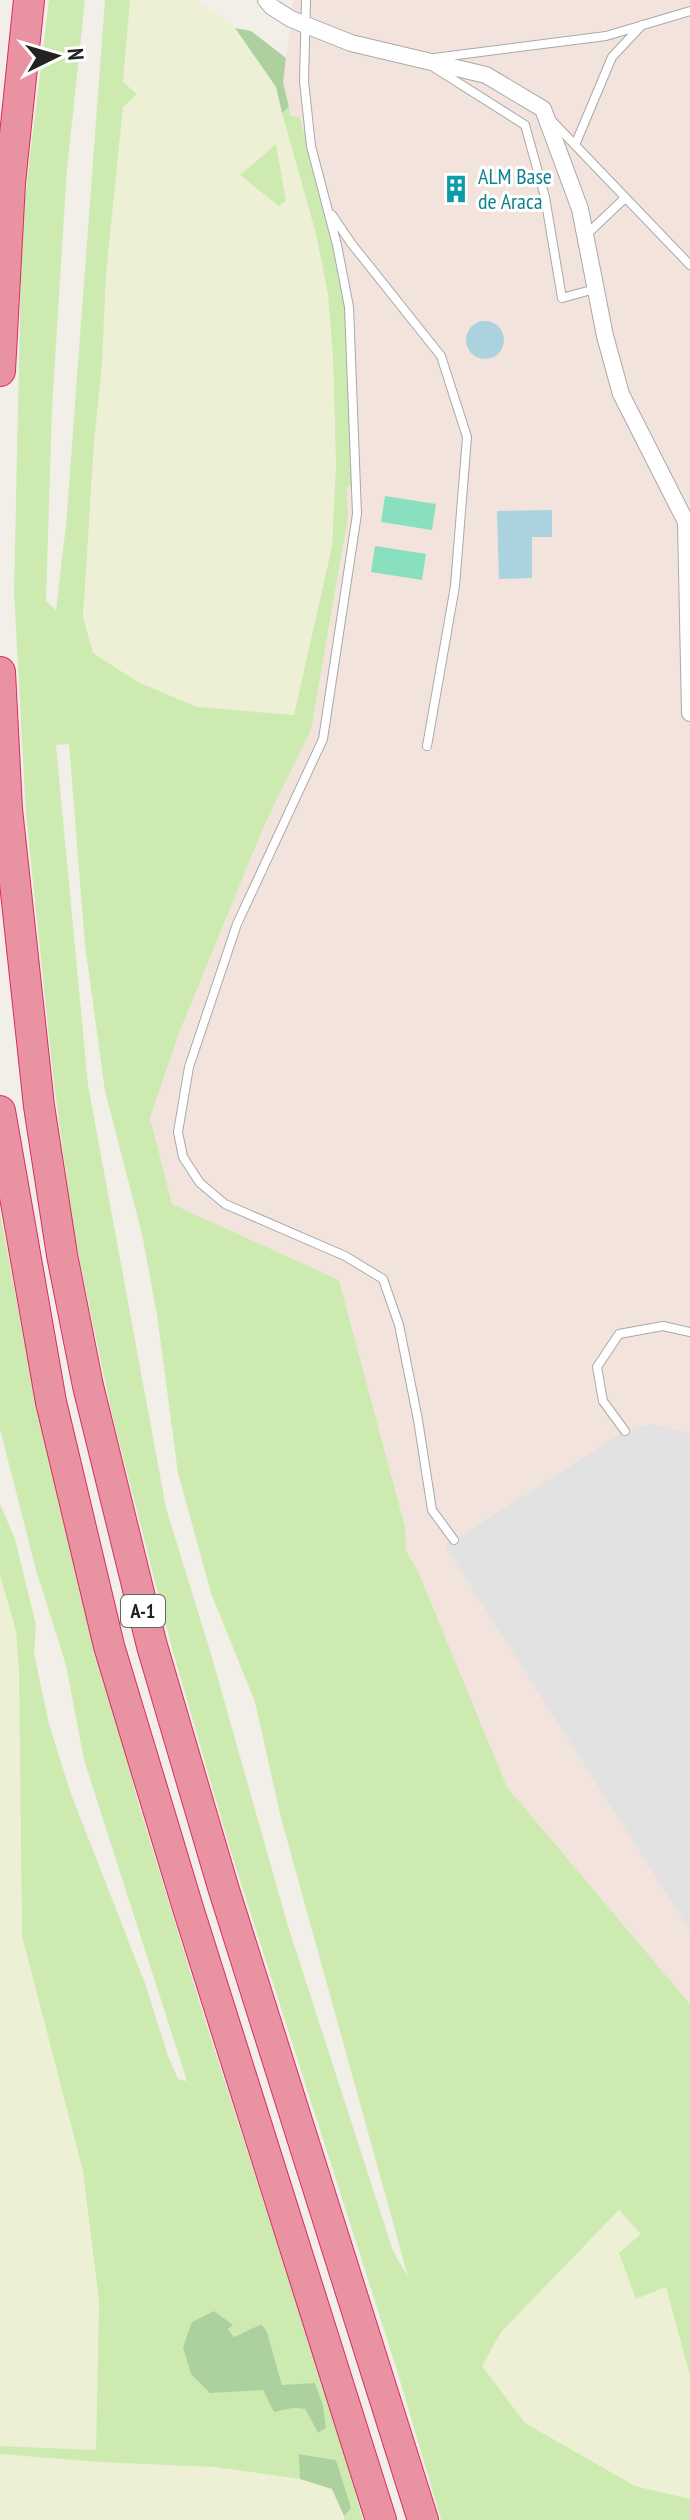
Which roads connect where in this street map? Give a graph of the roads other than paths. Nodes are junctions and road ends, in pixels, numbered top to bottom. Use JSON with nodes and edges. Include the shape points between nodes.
{"nodes":[{"id":1,"x":29,"y":0,"type":"edge"},
{"id":2,"x":266,"y":0,"type":"edge"},
{"id":3,"x":306,"y":0,"type":"edge"},
{"id":4,"x":690,"y":11,"type":"edge"},
{"id":5,"x":304,"y":24,"type":"junction"},
{"id":6,"x":642,"y":25,"type":"junction"},
{"id":7,"x":421,"y":59,"type":"junction"},
{"id":8,"x":545,"y":113,"type":"junction"},
{"id":9,"x":575,"y":145,"type":"junction"},
{"id":10,"x":625,"y":198,"type":"junction"},
{"id":11,"x":327,"y":208,"type":"junction"},
{"id":12,"x":585,"y":236,"type":"junction"},
{"id":13,"x":690,"y":265,"type":"edge"},
{"id":14,"x":596,"y":288,"type":"junction"},
{"id":15,"x":0,"y":371,"type":"edge"},
{"id":16,"x":0,"y":672,"type":"edge"},
{"id":17,"x":690,"y":713,"type":"edge"},
{"id":18,"x":427,"y":746,"type":"dead end"},
{"id":19,"x":0,"y":1111,"type":"edge"},
{"id":20,"x":690,"y":1332,"type":"edge"},
{"id":21,"x":625,"y":1431,"type":"dead end"},
{"id":22,"x":454,"y":1540,"type":"dead end"},
{"id":23,"x":381,"y":2520,"type":"edge"},
{"id":24,"x":423,"y":2520,"type":"edge"}],
"edges":[{"from":1,"to":15,"type":"highway","via":[[10,183]]},
{"from":2,"to":5,"type":"street"},
{"from":3,"to":5,"type":"lane"},
{"from":4,"to":6,"type":"lane"},
{"from":5,"to":7,"type":"street","via":[[351,43]]},
{"from":5,"to":11,"type":"lane","via":[[311,146]]},
{"from":6,"to":7,"type":"lane","via":[[606,36]]},
{"from":6,"to":9,"type":"lane","via":[[612,57]]},
{"from":7,"to":8,"type":"street","via":[[486,75]]},
{"from":7,"to":14,"type":"lane","via":[[525,125],[545,197],[562,298]]},
{"from":8,"to":9,"type":"lane"},
{"from":8,"to":12,"type":"street"},
{"from":9,"to":10,"type":"lane"},
{"from":10,"to":12,"type":"lane"},
{"from":10,"to":13,"type":"lane"},
{"from":11,"to":18,"type":"lane","via":[[441,356],[467,437],[455,586]]},
{"from":11,"to":22,"type":"lane","via":[[349,307],[357,514],[323,739],[237,924],[189,1067],[178,1132],[183,1157],[200,1183],[225,1204],[345,1256],[383,1279],[399,1325],[432,1510]]},
{"from":12,"to":14,"type":"street"},
{"from":14,"to":17,"type":"street","via":[[621,394],[686,522]]},
{"from":16,"to":24,"type":"highway","number":"A-1","via":[[7,809],[36,1077],[88,1386],[152,1646],[223,1887]]},
{"from":19,"to":23,"type":"highway","number":"A-1","via":[[51,1402],[109,1646]]},
{"from":20,"to":21,"type":"lane","via":[[663,1326],[619,1334],[597,1367],[603,1401]]}]}
